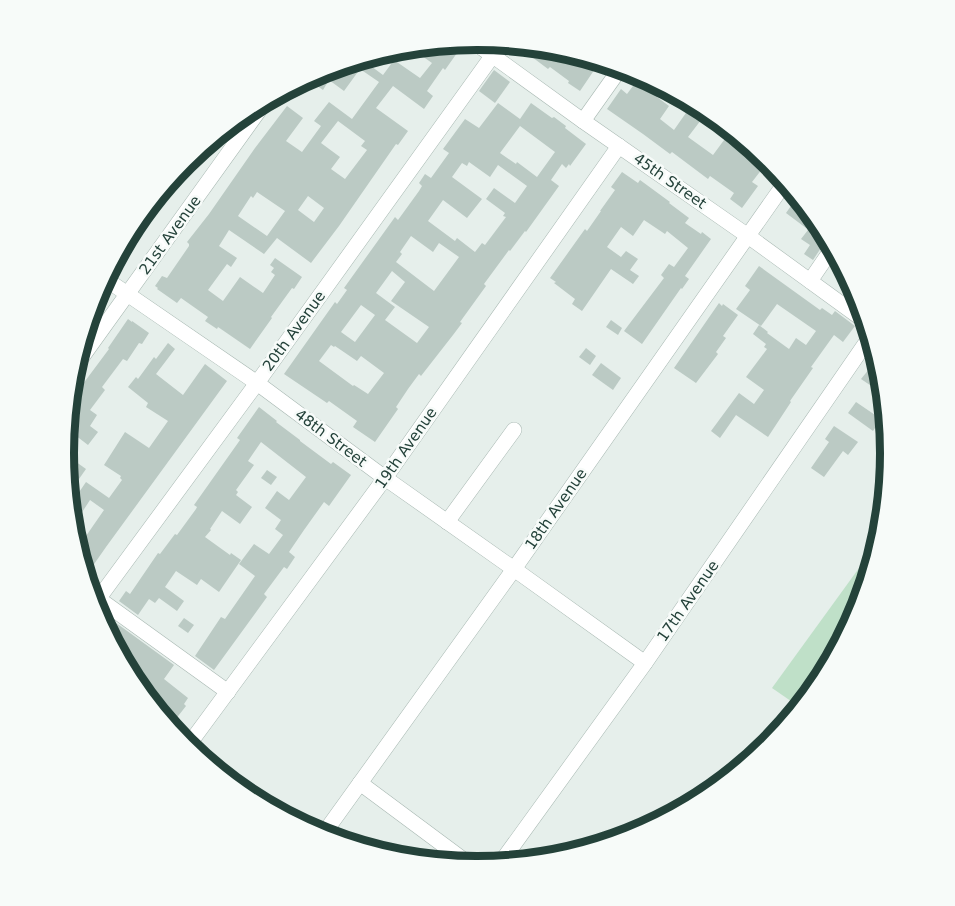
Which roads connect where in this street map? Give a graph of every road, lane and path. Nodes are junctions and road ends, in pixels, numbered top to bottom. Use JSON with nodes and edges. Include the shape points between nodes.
{"nodes":[{"id":1,"x":485,"y":50,"type":"edge"},
{"id":2,"x":493,"y":56,"type":"junction"},
{"id":3,"x":616,"y":74,"type":"edge"},
{"id":4,"x":254,"y":117,"type":"edge"},
{"id":5,"x":583,"y":121,"type":"junction"},
{"id":6,"x":619,"y":146,"type":"junction"},
{"id":7,"x":782,"y":188,"type":"edge"},
{"id":8,"x":748,"y":236,"type":"junction"},
{"id":9,"x":829,"y":254,"type":"edge"},
{"id":10,"x":810,"y":281,"type":"junction"},
{"id":11,"x":112,"y":284,"type":"edge"},
{"id":12,"x":127,"y":295,"type":"junction"},
{"id":13,"x":857,"y":315,"type":"edge"},
{"id":14,"x":865,"y":343,"type":"edge"},
{"id":15,"x":88,"y":349,"type":"edge"},
{"id":16,"x":257,"y":383,"type":"junction"},
{"id":17,"x":514,"y":430,"type":"dead end"},
{"id":18,"x":385,"y":478,"type":"junction"},
{"id":19,"x":447,"y":522,"type":"junction"},
{"id":20,"x":514,"y":569,"type":"junction"},
{"id":21,"x":100,"y":596,"type":"edge"},
{"id":22,"x":106,"y":609,"type":"edge"},
{"id":23,"x":645,"y":663,"type":"junction"},
{"id":24,"x":228,"y":692,"type":"junction"},
{"id":25,"x":193,"y":739,"type":"edge"},
{"id":26,"x":360,"y":783,"type":"junction"},
{"id":27,"x":328,"y":828,"type":"edge"},
{"id":28,"x":458,"y":856,"type":"edge"},
{"id":29,"x":506,"y":856,"type":"edge"}],
"edges":[{"from":1,"to":2,"type":"street","name":"45th Street"},
{"from":2,"to":5,"type":"street","name":"45th Street"},
{"from":2,"to":16,"type":"street","name":"20th Avenue"},
{"from":3,"to":5,"type":"street"},
{"from":4,"to":12,"type":"street","name":"21st Avenue"},
{"from":5,"to":6,"type":"street","name":"45th Street"},
{"from":6,"to":8,"type":"street","name":"45th Street"},
{"from":6,"to":18,"type":"street","name":"19th Avenue"},
{"from":7,"to":8,"type":"street","name":"18th Avenue"},
{"from":8,"to":10,"type":"street","name":"45th Street"},
{"from":8,"to":20,"type":"street","name":"18th Avenue"},
{"from":9,"to":10,"type":"street"},
{"from":10,"to":13,"type":"street","name":"45th Street"},
{"from":11,"to":12,"type":"street","name":"48th Street"},
{"from":12,"to":15,"type":"street","name":"21st Avenue"},
{"from":12,"to":16,"type":"street","name":"48th Street"},
{"from":14,"to":23,"type":"street","name":"17th Avenue"},
{"from":16,"to":18,"type":"street","name":"48th Street"},
{"from":16,"to":21,"type":"street","name":"20th Avenue"},
{"from":17,"to":19,"type":"street"},
{"from":18,"to":19,"type":"street","name":"48th Street"},
{"from":18,"to":24,"type":"street","name":"19th Avenue"},
{"from":19,"to":20,"type":"street","name":"48th Street"},
{"from":20,"to":23,"type":"street","name":"48th Street"},
{"from":20,"to":26,"type":"street","name":"18th Avenue"},
{"from":22,"to":24,"type":"street"},
{"from":23,"to":29,"type":"street","name":"17th Avenue"},
{"from":24,"to":25,"type":"street","name":"19th Avenue"},
{"from":26,"to":27,"type":"street","name":"18th Avenue"},
{"from":26,"to":28,"type":"street"}]}
